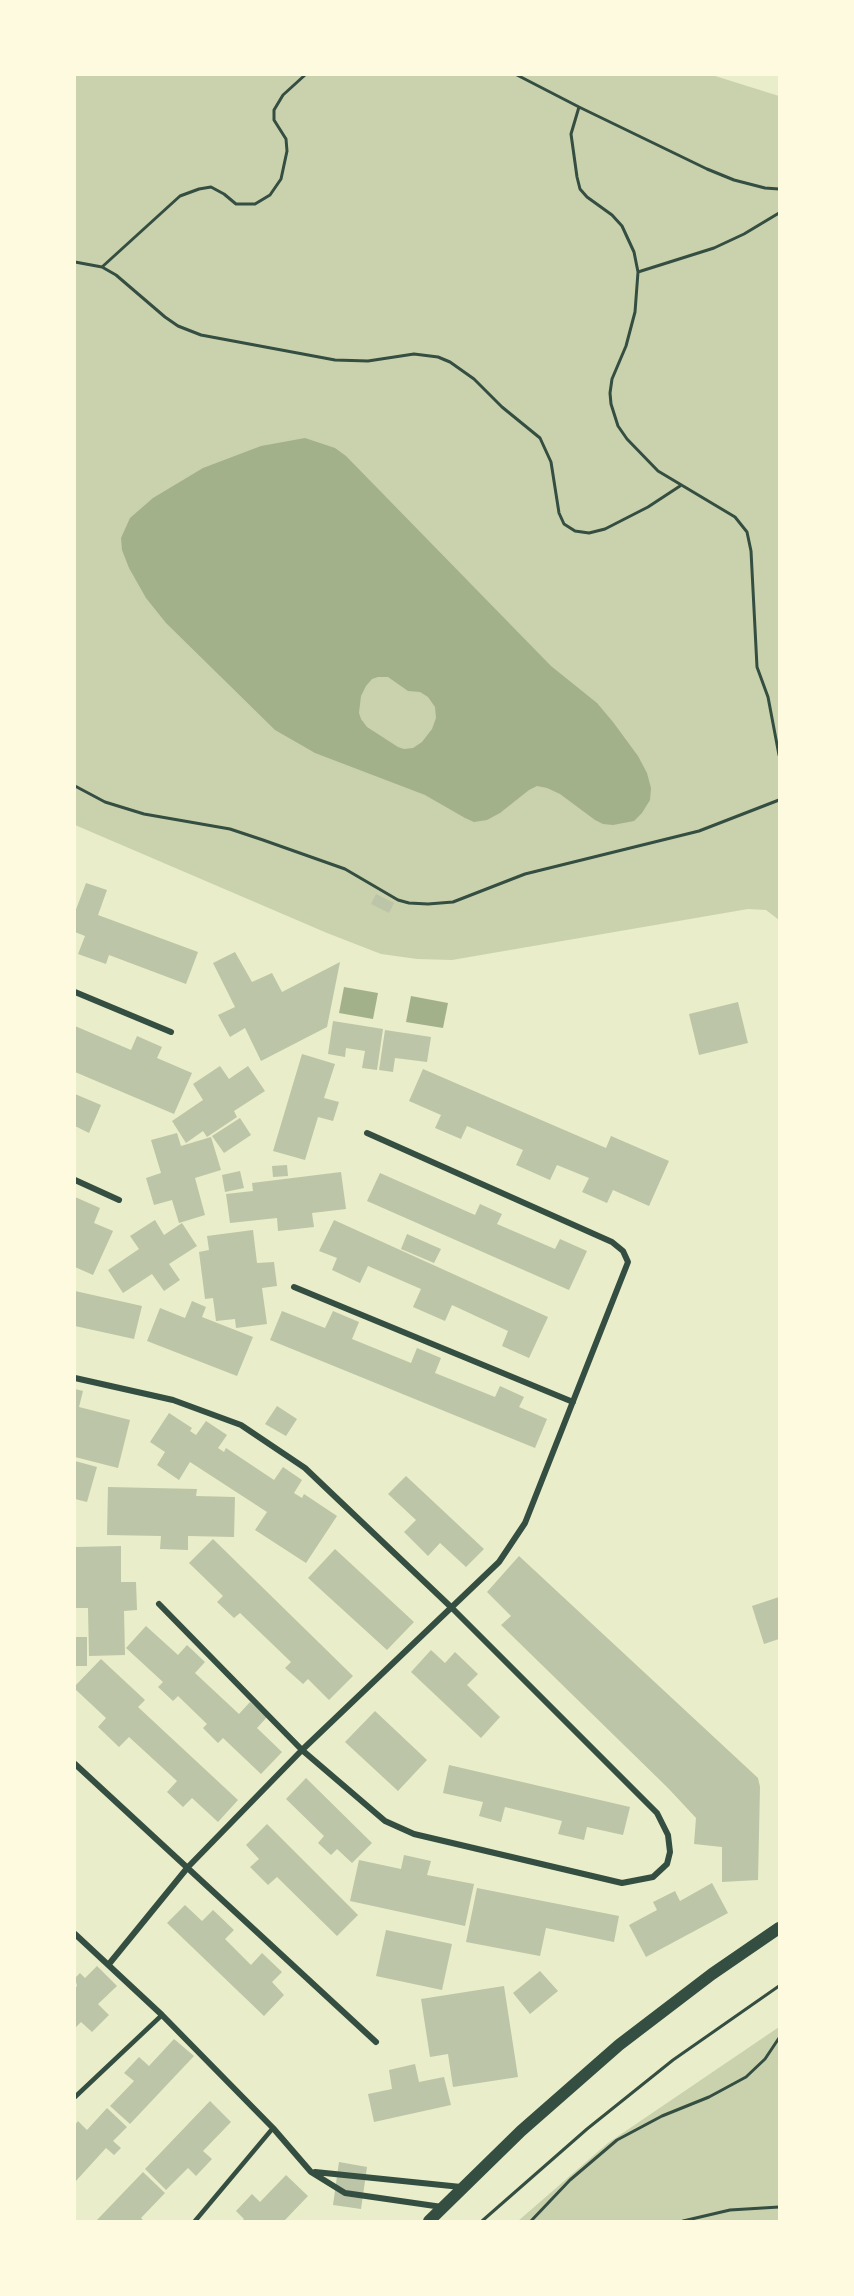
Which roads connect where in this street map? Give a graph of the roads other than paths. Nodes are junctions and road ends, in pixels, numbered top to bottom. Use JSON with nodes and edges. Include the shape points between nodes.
{"nodes":[{"id":1,"x":75,"y":992,"type":"edge"},
{"id":2,"x":171,"y":1032,"type":"dead end"},
{"id":3,"x":368,"y":1133,"type":"dead end"},
{"id":4,"x":75,"y":1180,"type":"edge"},
{"id":5,"x":119,"y":1200,"type":"dead end"},
{"id":6,"x":294,"y":1287,"type":"dead end"},
{"id":7,"x":75,"y":1378,"type":"edge"},
{"id":8,"x":573,"y":1402,"type":"junction"},
{"id":9,"x":159,"y":1604,"type":"dead end"},
{"id":10,"x":452,"y":1608,"type":"junction"},
{"id":11,"x":302,"y":1750,"type":"junction"},
{"id":12,"x":75,"y":1764,"type":"edge"},
{"id":13,"x":188,"y":1867,"type":"junction"},
{"id":14,"x":779,"y":1929,"type":"edge"},
{"id":15,"x":75,"y":1934,"type":"edge"},
{"id":16,"x":109,"y":1964,"type":"junction"},
{"id":17,"x":162,"y":2015,"type":"junction"},
{"id":18,"x":376,"y":2042,"type":"dead end"},
{"id":19,"x":75,"y":2097,"type":"edge"},
{"id":20,"x":273,"y":2128,"type":"junction"},
{"id":21,"x":311,"y":2172,"type":"junction"},
{"id":22,"x":461,"y":2187,"type":"junction"},
{"id":23,"x":443,"y":2207,"type":"junction"},
{"id":24,"x":195,"y":2221,"type":"edge"},
{"id":25,"x":429,"y":2221,"type":"edge"}],
"edges":[{"from":1,"to":2,"type":"street"},
{"from":3,"to":8,"type":"street","via":[[612,1242],[623,1251],[628,1262]]},
{"from":4,"to":5,"type":"street"},
{"from":6,"to":8,"type":"street"},
{"from":7,"to":10,"type":"street","via":[[173,1400],[242,1425],[305,1468]]},
{"from":8,"to":10,"type":"street","via":[[525,1523],[499,1562]]},
{"from":9,"to":11,"type":"street"},
{"from":10,"to":11,"type":"street"},
{"from":10,"to":11,"type":"street","via":[[657,1813],[668,1835],[668,1864],[653,1877],[622,1883],[414,1834],[385,1821]]},
{"from":11,"to":13,"type":"street"},
{"from":12,"to":13,"type":"street"},
{"from":13,"to":16,"type":"street"},
{"from":13,"to":18,"type":"street"},
{"from":14,"to":22,"type":"main road","via":[[619,2045]]},
{"from":15,"to":16,"type":"street"},
{"from":16,"to":17,"type":"street"},
{"from":17,"to":19,"type":"lane"},
{"from":17,"to":20,"type":"street"},
{"from":20,"to":21,"type":"street"},
{"from":20,"to":24,"type":"lane"},
{"from":21,"to":22,"type":"street"},
{"from":21,"to":23,"type":"street","via":[[345,2193]]},
{"from":22,"to":23,"type":"main road"},
{"from":23,"to":25,"type":"main road"}]}
